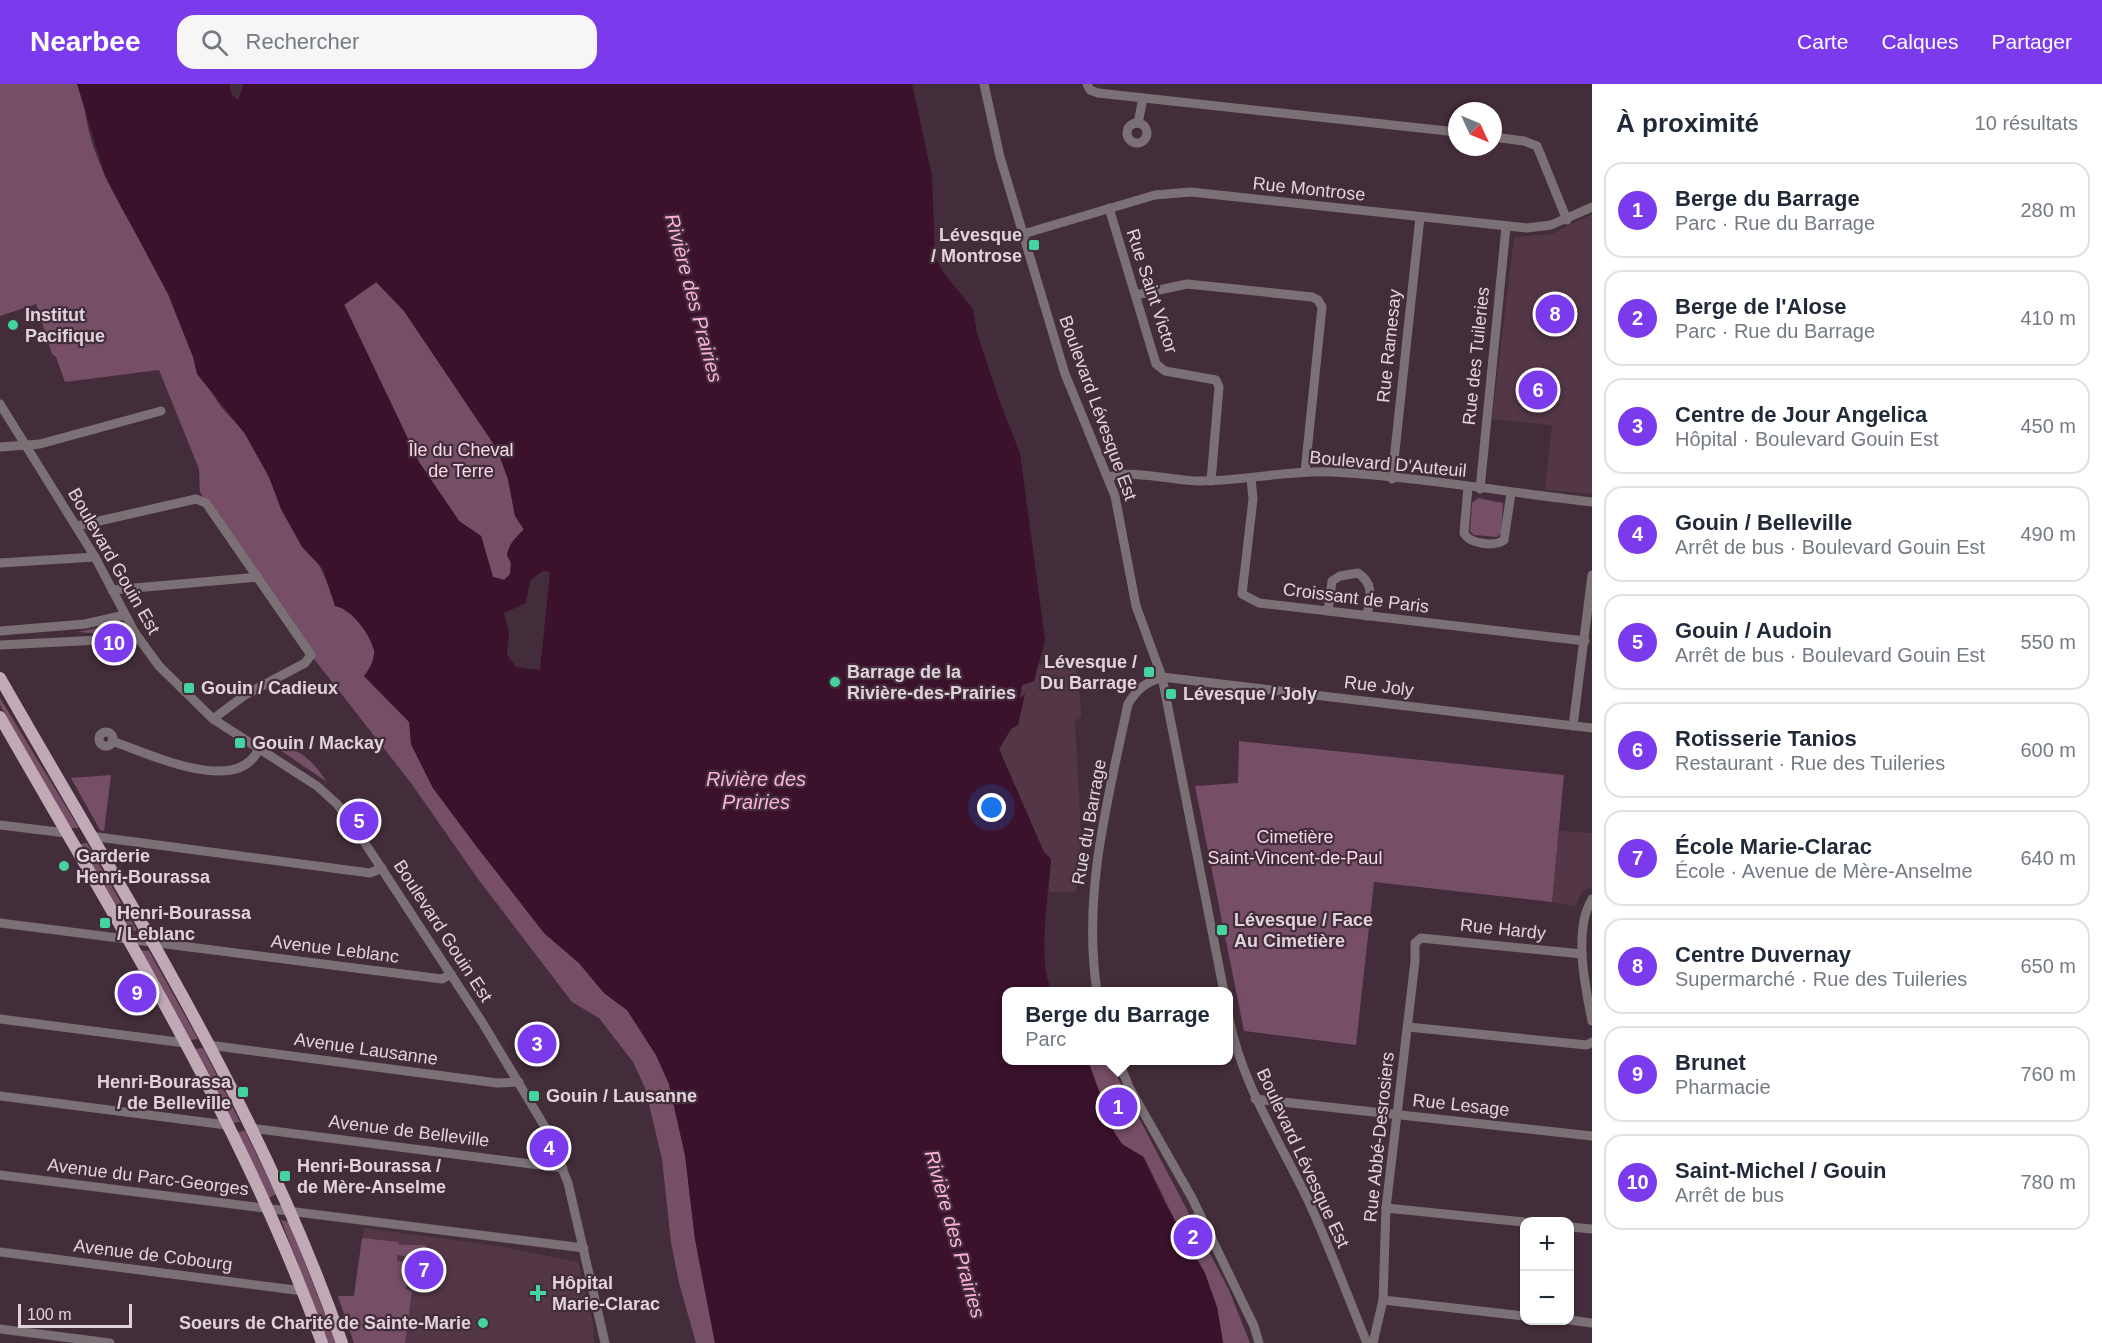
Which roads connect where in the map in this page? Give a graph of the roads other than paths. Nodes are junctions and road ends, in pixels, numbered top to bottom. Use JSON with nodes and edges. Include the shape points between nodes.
{"nodes":[{"id":1,"x":984,"y":84,"type":"edge"},
{"id":2,"x":1087,"y":84,"type":"edge"},
{"id":3,"x":1143,"y":98,"type":"junction"},
{"id":4,"x":1138,"y":123,"type":"dead end"},
{"id":5,"x":1448,"y":131,"type":"edge"},
{"id":6,"x":1502,"y":138,"type":"edge"},
{"id":7,"x":1592,"y":207,"type":"edge"},
{"id":8,"x":1109,"y":208,"type":"junction"},
{"id":9,"x":1420,"y":218,"type":"junction"},
{"id":10,"x":1567,"y":220,"type":"junction"},
{"id":11,"x":1506,"y":226,"type":"junction"},
{"id":12,"x":1023,"y":234,"type":"junction"},
{"id":13,"x":1136,"y":295,"type":"junction"},
{"id":14,"x":0,"y":404,"type":"edge"},
{"id":15,"x":161,"y":411,"type":"dead end"},
{"id":16,"x":27,"y":446,"type":"junction"},
{"id":17,"x":0,"y":447,"type":"edge"},
{"id":18,"x":1305,"y":472,"type":"junction"},
{"id":19,"x":1109,"y":477,"type":"junction"},
{"id":20,"x":1251,"y":478,"type":"junction"},
{"id":21,"x":1392,"y":478,"type":"junction"},
{"id":22,"x":1211,"y":481,"type":"junction"},
{"id":23,"x":1468,"y":487,"type":"junction"},
{"id":24,"x":1480,"y":489,"type":"junction"},
{"id":25,"x":1511,"y":493,"type":"junction"},
{"id":26,"x":1592,"y":502,"type":"edge"},
{"id":27,"x":77,"y":526,"type":"junction"},
{"id":28,"x":95,"y":557,"type":"junction"},
{"id":29,"x":0,"y":562,"type":"edge"},
{"id":30,"x":1592,"y":574,"type":"edge"},
{"id":31,"x":258,"y":578,"type":"junction"},
{"id":32,"x":112,"y":590,"type":"junction"},
{"id":33,"x":1328,"y":611,"type":"junction"},
{"id":34,"x":125,"y":615,"type":"junction"},
{"id":35,"x":1367,"y":616,"type":"junction"},
{"id":36,"x":0,"y":631,"type":"edge"},
{"id":37,"x":135,"y":633,"type":"junction"},
{"id":38,"x":1585,"y":641,"type":"junction"},
{"id":39,"x":0,"y":645,"type":"edge"},
{"id":40,"x":1162,"y":677,"type":"junction"},
{"id":41,"x":0,"y":678,"type":"edge"},
{"id":42,"x":0,"y":717,"type":"edge"},
{"id":43,"x":213,"y":719,"type":"junction"},
{"id":44,"x":1573,"y":726,"type":"junction"},
{"id":45,"x":1592,"y":728,"type":"edge"},
{"id":46,"x":112,"y":741,"type":"dead end"},
{"id":47,"x":259,"y":748,"type":"junction"},
{"id":48,"x":0,"y":825,"type":"edge"},
{"id":49,"x":66,"y":833,"type":"junction"},
{"id":50,"x":90,"y":836,"type":"junction"},
{"id":51,"x":382,"y":868,"type":"junction"},
{"id":52,"x":1592,"y":898,"type":"edge"},
{"id":53,"x":0,"y":923,"type":"edge"},
{"id":54,"x":126,"y":938,"type":"junction"},
{"id":55,"x":1421,"y":938,"type":"joint"},
{"id":56,"x":150,"y":942,"type":"junction"},
{"id":57,"x":1582,"y":954,"type":"junction"},
{"id":58,"x":451,"y":974,"type":"junction"},
{"id":59,"x":1097,"y":987,"type":"edge"},
{"id":60,"x":1223,"y":987,"type":"edge"},
{"id":61,"x":0,"y":1019,"type":"edge"},
{"id":62,"x":1592,"y":1021,"type":"edge"},
{"id":63,"x":1408,"y":1027,"type":"junction"},
{"id":64,"x":1233,"y":1037,"type":"edge"},
{"id":65,"x":1592,"y":1042,"type":"edge"},
{"id":66,"x":185,"y":1043,"type":"junction"},
{"id":67,"x":208,"y":1045,"type":"junction"},
{"id":68,"x":1120,"y":1065,"type":"edge"},
{"id":69,"x":519,"y":1082,"type":"junction"},
{"id":70,"x":0,"y":1096,"type":"edge"},
{"id":71,"x":1255,"y":1099,"type":"junction"},
{"id":72,"x":1397,"y":1115,"type":"junction"},
{"id":73,"x":227,"y":1125,"type":"junction"},
{"id":74,"x":250,"y":1128,"type":"junction"},
{"id":75,"x":1592,"y":1136,"type":"edge"},
{"id":76,"x":563,"y":1168,"type":"junction"},
{"id":77,"x":0,"y":1175,"type":"edge"},
{"id":78,"x":1386,"y":1208,"type":"junction"},
{"id":79,"x":268,"y":1209,"type":"junction"},
{"id":80,"x":291,"y":1212,"type":"junction"},
{"id":81,"x":1520,"y":1222,"type":"edge"},
{"id":82,"x":1574,"y":1227,"type":"edge"},
{"id":83,"x":1592,"y":1229,"type":"edge"},
{"id":84,"x":584,"y":1248,"type":"junction"},
{"id":85,"x":0,"y":1252,"type":"edge"},
{"id":86,"x":303,"y":1291,"type":"junction"},
{"id":87,"x":1383,"y":1300,"type":"junction"},
{"id":88,"x":1520,"y":1316,"type":"edge"},
{"id":89,"x":1574,"y":1321,"type":"edge"},
{"id":90,"x":1592,"y":1323,"type":"edge"},
{"id":91,"x":0,"y":1329,"type":"edge"},
{"id":92,"x":89,"y":1342,"type":"edge"},
{"id":93,"x":110,"y":1343,"type":"edge"},
{"id":94,"x":322,"y":1343,"type":"edge"},
{"id":95,"x":342,"y":1343,"type":"edge"},
{"id":96,"x":605,"y":1343,"type":"edge"},
{"id":97,"x":1259,"y":1343,"type":"edge"},
{"id":98,"x":1367,"y":1343,"type":"edge"},
{"id":99,"x":1373,"y":1343,"type":"edge"}],
"edges":[{"from":1,"to":12,"type":"street","name":"Boulevard Lévesque Est","via":[[999,158]]},
{"from":2,"to":3,"type":"street","via":[[1098,93]]},
{"from":3,"to":4,"type":"street"},
{"from":3,"to":5,"type":"street"},
{"from":6,"to":10,"type":"street","via":[[1537,146]]},
{"from":7,"to":10,"type":"street","name":"Rue Montrose"},
{"from":8,"to":9,"type":"street","name":"Rue Montrose","via":[[1155,195],[1191,192]]},
{"from":8,"to":12,"type":"street","name":"Rue Montrose"},
{"from":8,"to":13,"type":"street","name":"Rue Saint Victor"},
{"from":9,"to":11,"type":"street","name":"Rue Montrose"},
{"from":9,"to":21,"type":"street","name":"Rue Ramesay"},
{"from":10,"to":11,"type":"street","name":"Rue Montrose","via":[[1539,228]]},
{"from":11,"to":24,"type":"street","name":"Rue des Tuileries"},
{"from":12,"to":19,"type":"street","name":"Boulevard Lévesque Est","via":[[1065,374]]},
{"from":13,"to":18,"type":"street","via":[[1187,284],[1318,300],[1322,307]]},
{"from":13,"to":22,"type":"street","name":"Rue Saint Victor","via":[[1156,364],[1165,371],[1216,380],[1219,387]]},
{"from":14,"to":16,"type":"street","name":"Boulevard Gouin Est"},
{"from":15,"to":16,"type":"street"},
{"from":16,"to":17,"type":"street"},
{"from":16,"to":27,"type":"street","name":"Boulevard Gouin Est"},
{"from":18,"to":20,"type":"street","name":"Boulevard D'Auteuil"},
{"from":18,"to":21,"type":"street","name":"Boulevard D'Auteuil"},
{"from":19,"to":22,"type":"street","name":"Boulevard D'Auteuil"},
{"from":19,"to":40,"type":"street","name":"Boulevard Lévesque Est","via":[[1136,606]]},
{"from":20,"to":22,"type":"street","name":"Boulevard D'Auteuil"},
{"from":20,"to":33,"type":"street","name":"Croissant de Paris","via":[[1253,499],[1242,594],[1259,603]]},
{"from":21,"to":23,"type":"street","name":"Boulevard D'Auteuil"},
{"from":23,"to":24,"type":"street","name":"Boulevard D'Auteuil"},
{"from":23,"to":25,"type":"street","via":[[1464,533],[1472,541],[1504,540]]},
{"from":24,"to":25,"type":"street","name":"Boulevard D'Auteuil"},
{"from":25,"to":26,"type":"street","name":"Boulevard D'Auteuil"},
{"from":27,"to":28,"type":"street","name":"Boulevard Gouin Est"},
{"from":27,"to":31,"type":"street","via":[[202,500]]},
{"from":28,"to":29,"type":"street"},
{"from":28,"to":32,"type":"street","name":"Boulevard Gouin Est"},
{"from":30,"to":38,"type":"street"},
{"from":31,"to":32,"type":"street"},
{"from":31,"to":43,"type":"street","via":[[310,655],[305,663],[245,695]]},
{"from":32,"to":34,"type":"street","name":"Boulevard Gouin Est"},
{"from":33,"to":35,"type":"street","name":"Croissant de Paris"},
{"from":33,"to":35,"type":"street","via":[[1332,581],[1358,573],[1367,579],[1371,590]]},
{"from":34,"to":36,"type":"street","via":[[85,624]]},
{"from":34,"to":37,"type":"street","name":"Boulevard Gouin Est"},
{"from":35,"to":38,"type":"street","name":"Croissant de Paris"},
{"from":37,"to":39,"type":"street","via":[[121,639]]},
{"from":37,"to":43,"type":"street","name":"Boulevard Gouin Est","via":[[167,675]]},
{"from":38,"to":44,"type":"street"},
{"from":40,"to":44,"type":"street","name":"Rue Joly"},
{"from":40,"to":59,"type":"street","name":"Rue du Barrage","via":[[1144,683],[1128,704],[1101,829],[1091,927]]},
{"from":40,"to":60,"type":"street","name":"Boulevard Lévesque Est"},
{"from":41,"to":50,"type":"main road"},
{"from":42,"to":49,"type":"main road"},
{"from":43,"to":47,"type":"street","name":"Boulevard Gouin Est"},
{"from":44,"to":45,"type":"street","name":"Rue Joly"},
{"from":46,"to":47,"type":"street","via":[[205,772],[244,767],[254,760]]},
{"from":47,"to":51,"type":"street","name":"Boulevard Gouin Est","via":[[330,797]]},
{"from":48,"to":49,"type":"street"},
{"from":49,"to":54,"type":"main road"},
{"from":50,"to":51,"type":"street","via":[[370,873]]},
{"from":50,"to":56,"type":"main road"},
{"from":51,"to":58,"type":"street","name":"Boulevard Gouin Est"},
{"from":52,"to":57,"type":"street","via":[[1587,908]]},
{"from":53,"to":54,"type":"street","name":"Avenue Leblanc"},
{"from":54,"to":56,"type":"street","name":"Avenue Leblanc"},
{"from":54,"to":66,"type":"main road"},
{"from":55,"to":57,"type":"street","name":"Rue Hardy"},
{"from":55,"to":63,"type":"street","name":"Rue Abbé-Desrosiers","via":[[1415,943]]},
{"from":56,"to":58,"type":"street","name":"Avenue Leblanc","via":[[442,979]]},
{"from":56,"to":67,"type":"main road"},
{"from":57,"to":62,"type":"street"},
{"from":58,"to":69,"type":"street","name":"Boulevard Gouin Est"},
{"from":61,"to":66,"type":"street"},
{"from":63,"to":65,"type":"street","via":[[1587,1045]]},
{"from":63,"to":72,"type":"street","name":"Rue Abbé-Desrosiers"},
{"from":64,"to":71,"type":"street","name":"Boulevard Lévesque Est"},
{"from":66,"to":73,"type":"main road"},
{"from":67,"to":69,"type":"street","name":"Avenue Lausanne","via":[[497,1083]]},
{"from":67,"to":74,"type":"main road"},
{"from":68,"to":97,"type":"street","via":[[1192,1198]]},
{"from":69,"to":76,"type":"street","name":"Boulevard Gouin Est"},
{"from":70,"to":73,"type":"street"},
{"from":71,"to":72,"type":"street","name":"Rue Lesage"},
{"from":71,"to":98,"type":"street","name":"Boulevard Lévesque Est","via":[[1307,1199]]},
{"from":72,"to":75,"type":"street","name":"Rue Lesage"},
{"from":72,"to":78,"type":"street","name":"Rue Abbé-Desrosiers"},
{"from":73,"to":79,"type":"main road"},
{"from":74,"to":76,"type":"street","name":"Avenue de Belleville"},
{"from":74,"to":80,"type":"main road"},
{"from":76,"to":84,"type":"street","name":"Boulevard Gouin Est"},
{"from":77,"to":79,"type":"street","name":"Avenue du Parc-Georges"},
{"from":78,"to":81,"type":"street"},
{"from":78,"to":87,"type":"street","name":"Rue Abbé-Desrosiers"},
{"from":79,"to":80,"type":"street","name":"Avenue du Parc-Georges"},
{"from":79,"to":86,"type":"main road"},
{"from":80,"to":84,"type":"street","name":"Avenue du Parc-Georges"},
{"from":80,"to":95,"type":"main road"},
{"from":82,"to":83,"type":"street"},
{"from":84,"to":96,"type":"street","name":"Boulevard Gouin Est"},
{"from":85,"to":86,"type":"street","name":"Avenue de Cobourg"},
{"from":86,"to":94,"type":"main road"},
{"from":87,"to":88,"type":"street"},
{"from":87,"to":99,"type":"street","name":"Rue Abbé-Desrosiers"},
{"from":89,"to":90,"type":"street"},
{"from":91,"to":92,"type":"street"},
{"from":92,"to":93,"type":"street"}]}
